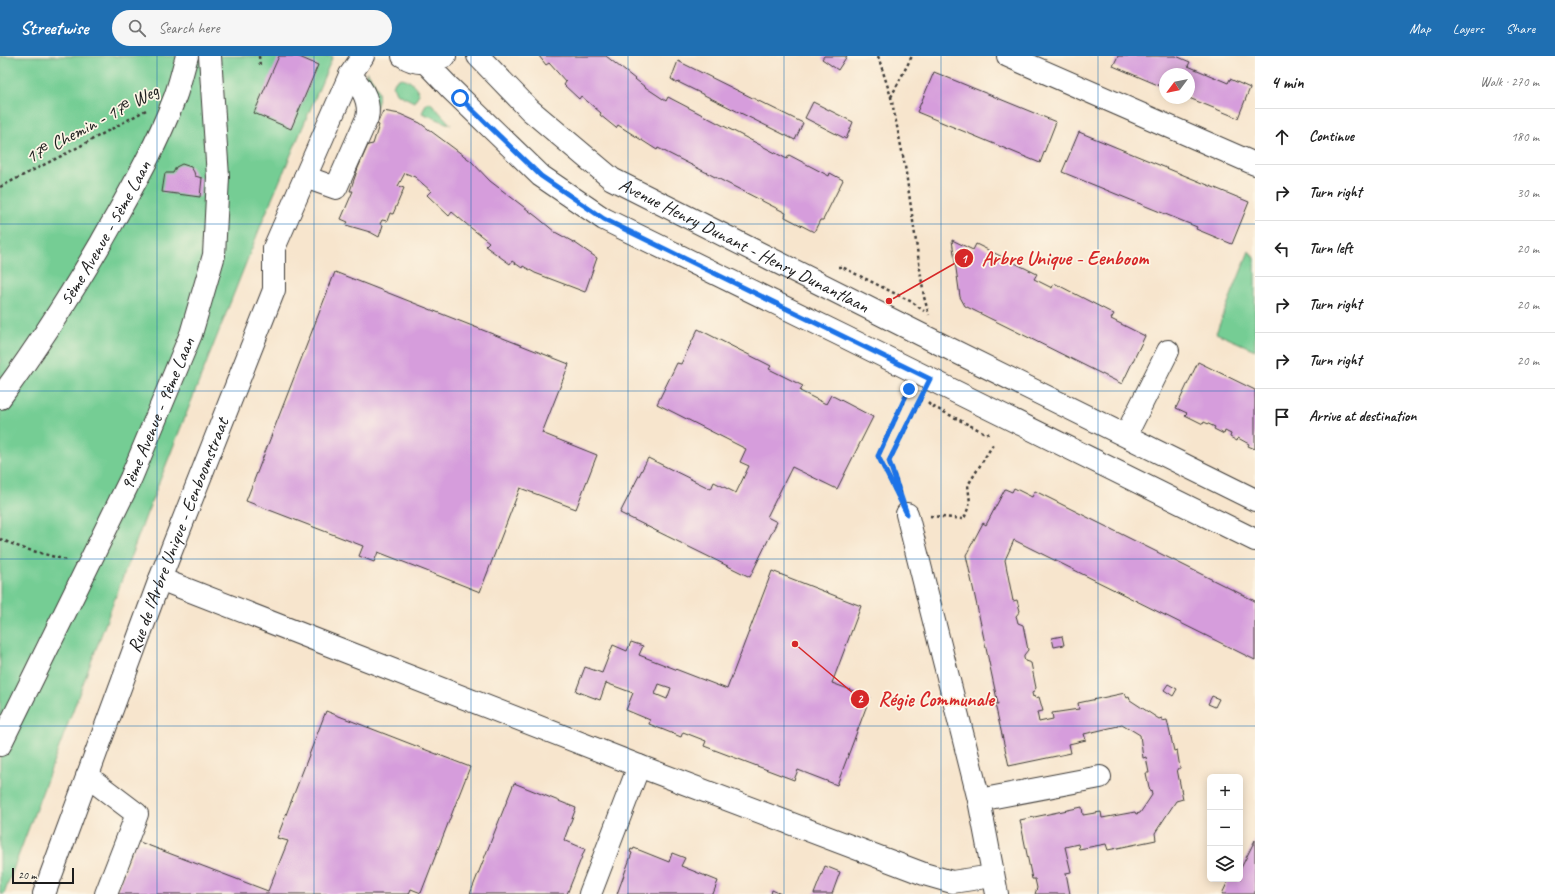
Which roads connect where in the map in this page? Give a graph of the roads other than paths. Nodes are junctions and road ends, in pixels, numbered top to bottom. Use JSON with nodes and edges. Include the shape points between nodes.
{"nodes":[{"id":1,"x":187,"y":56,"type":"edge"},
{"id":2,"x":210,"y":56,"type":"edge"},
{"id":3,"x":363,"y":56,"type":"edge"},
{"id":4,"x":403,"y":56,"type":"edge"},
{"id":5,"x":478,"y":56,"type":"edge"},
{"id":6,"x":1008,"y":56,"type":"edge"},
{"id":7,"x":435,"y":59,"type":"edge"},
{"id":8,"x":350,"y":75,"type":"junction"},
{"id":9,"x":1255,"y":164,"type":"edge"},
{"id":10,"x":305,"y":177,"type":"junction"},
{"id":11,"x":1168,"y":351,"type":"dead end"},
{"id":12,"x":0,"y":398,"type":"edge"},
{"id":13,"x":1082,"y":414,"type":"junction"},
{"id":14,"x":1126,"y":435,"type":"junction"},
{"id":15,"x":1068,"y":446,"type":"junction"},
{"id":16,"x":1255,"y":500,"type":"edge"},
{"id":17,"x":907,"y":514,"type":"road end"},
{"id":18,"x":1255,"y":540,"type":"edge"},
{"id":19,"x":160,"y":580,"type":"junction"},
{"id":20,"x":0,"y":745,"type":"edge"},
{"id":21,"x":639,"y":766,"type":"junction"},
{"id":22,"x":87,"y":776,"type":"junction"},
{"id":23,"x":1100,"y":777,"type":"dead end"},
{"id":24,"x":978,"y":800,"type":"junction"},
{"id":25,"x":995,"y":885,"type":"edge"},
{"id":26,"x":44,"y":894,"type":"edge"},
{"id":27,"x":106,"y":894,"type":"edge"},
{"id":28,"x":590,"y":894,"type":"edge"}],
"edges":[{"from":1,"to":12,"type":"street","name":"5ème Avenue - 5ème Laan","via":[[175,96],[137,180],[78,282]]},
{"from":2,"to":20,"type":"street","name":"9ème Avenue - 9ème Laan","via":[[218,177],[214,255],[188,341],[131,478]]},
{"from":3,"to":8,"type":"street","name":"Rue de l'Arbre Unique - Eenboomstraat"},
{"from":4,"to":7,"type":"street","name":"Avenue Henry Dunant - Henry Dunantlaan","via":[[415,62]]},
{"from":5,"to":13,"type":"street","name":"Avenue Henry Dunant - Henry Dunantlaan","via":[[530,110],[612,179]]},
{"from":6,"to":9,"type":"street"},
{"from":7,"to":15,"type":"street","name":"Avenue Henry Dunant - Henry Dunantlaan","via":[[460,98],[541,176],[604,219]]},
{"from":8,"to":10,"type":"street","name":"Rue de l'Arbre Unique - Eenboomstraat"},
{"from":8,"to":10,"type":"street","via":[[360,86],[367,101],[367,118],[336,188]]},
{"from":10,"to":19,"type":"street","name":"Rue de l'Arbre Unique - Eenboomstraat","via":[[274,248],[274,290]]},
{"from":11,"to":14,"type":"street"},
{"from":13,"to":14,"type":"street","name":"Avenue Henry Dunant - Henry Dunantlaan"},
{"from":13,"to":15,"type":"street"},
{"from":14,"to":16,"type":"street","name":"Avenue Henry Dunant - Henry Dunantlaan"},
{"from":15,"to":18,"type":"street","name":"Avenue Henry Dunant - Henry Dunantlaan"},
{"from":17,"to":24,"type":"street"},
{"from":19,"to":21,"type":"street"},
{"from":19,"to":22,"type":"street","name":"Rue de l'Arbre Unique - Eenboomstraat"},
{"from":21,"to":25,"type":"street","via":[[924,874],[952,882]]},
{"from":21,"to":28,"type":"street"},
{"from":22,"to":26,"type":"street","name":"Rue de l'Arbre Unique - Eenboomstraat"},
{"from":22,"to":27,"type":"street","via":[[144,815]]},
{"from":23,"to":24,"type":"street"},
{"from":24,"to":25,"type":"street"}]}
